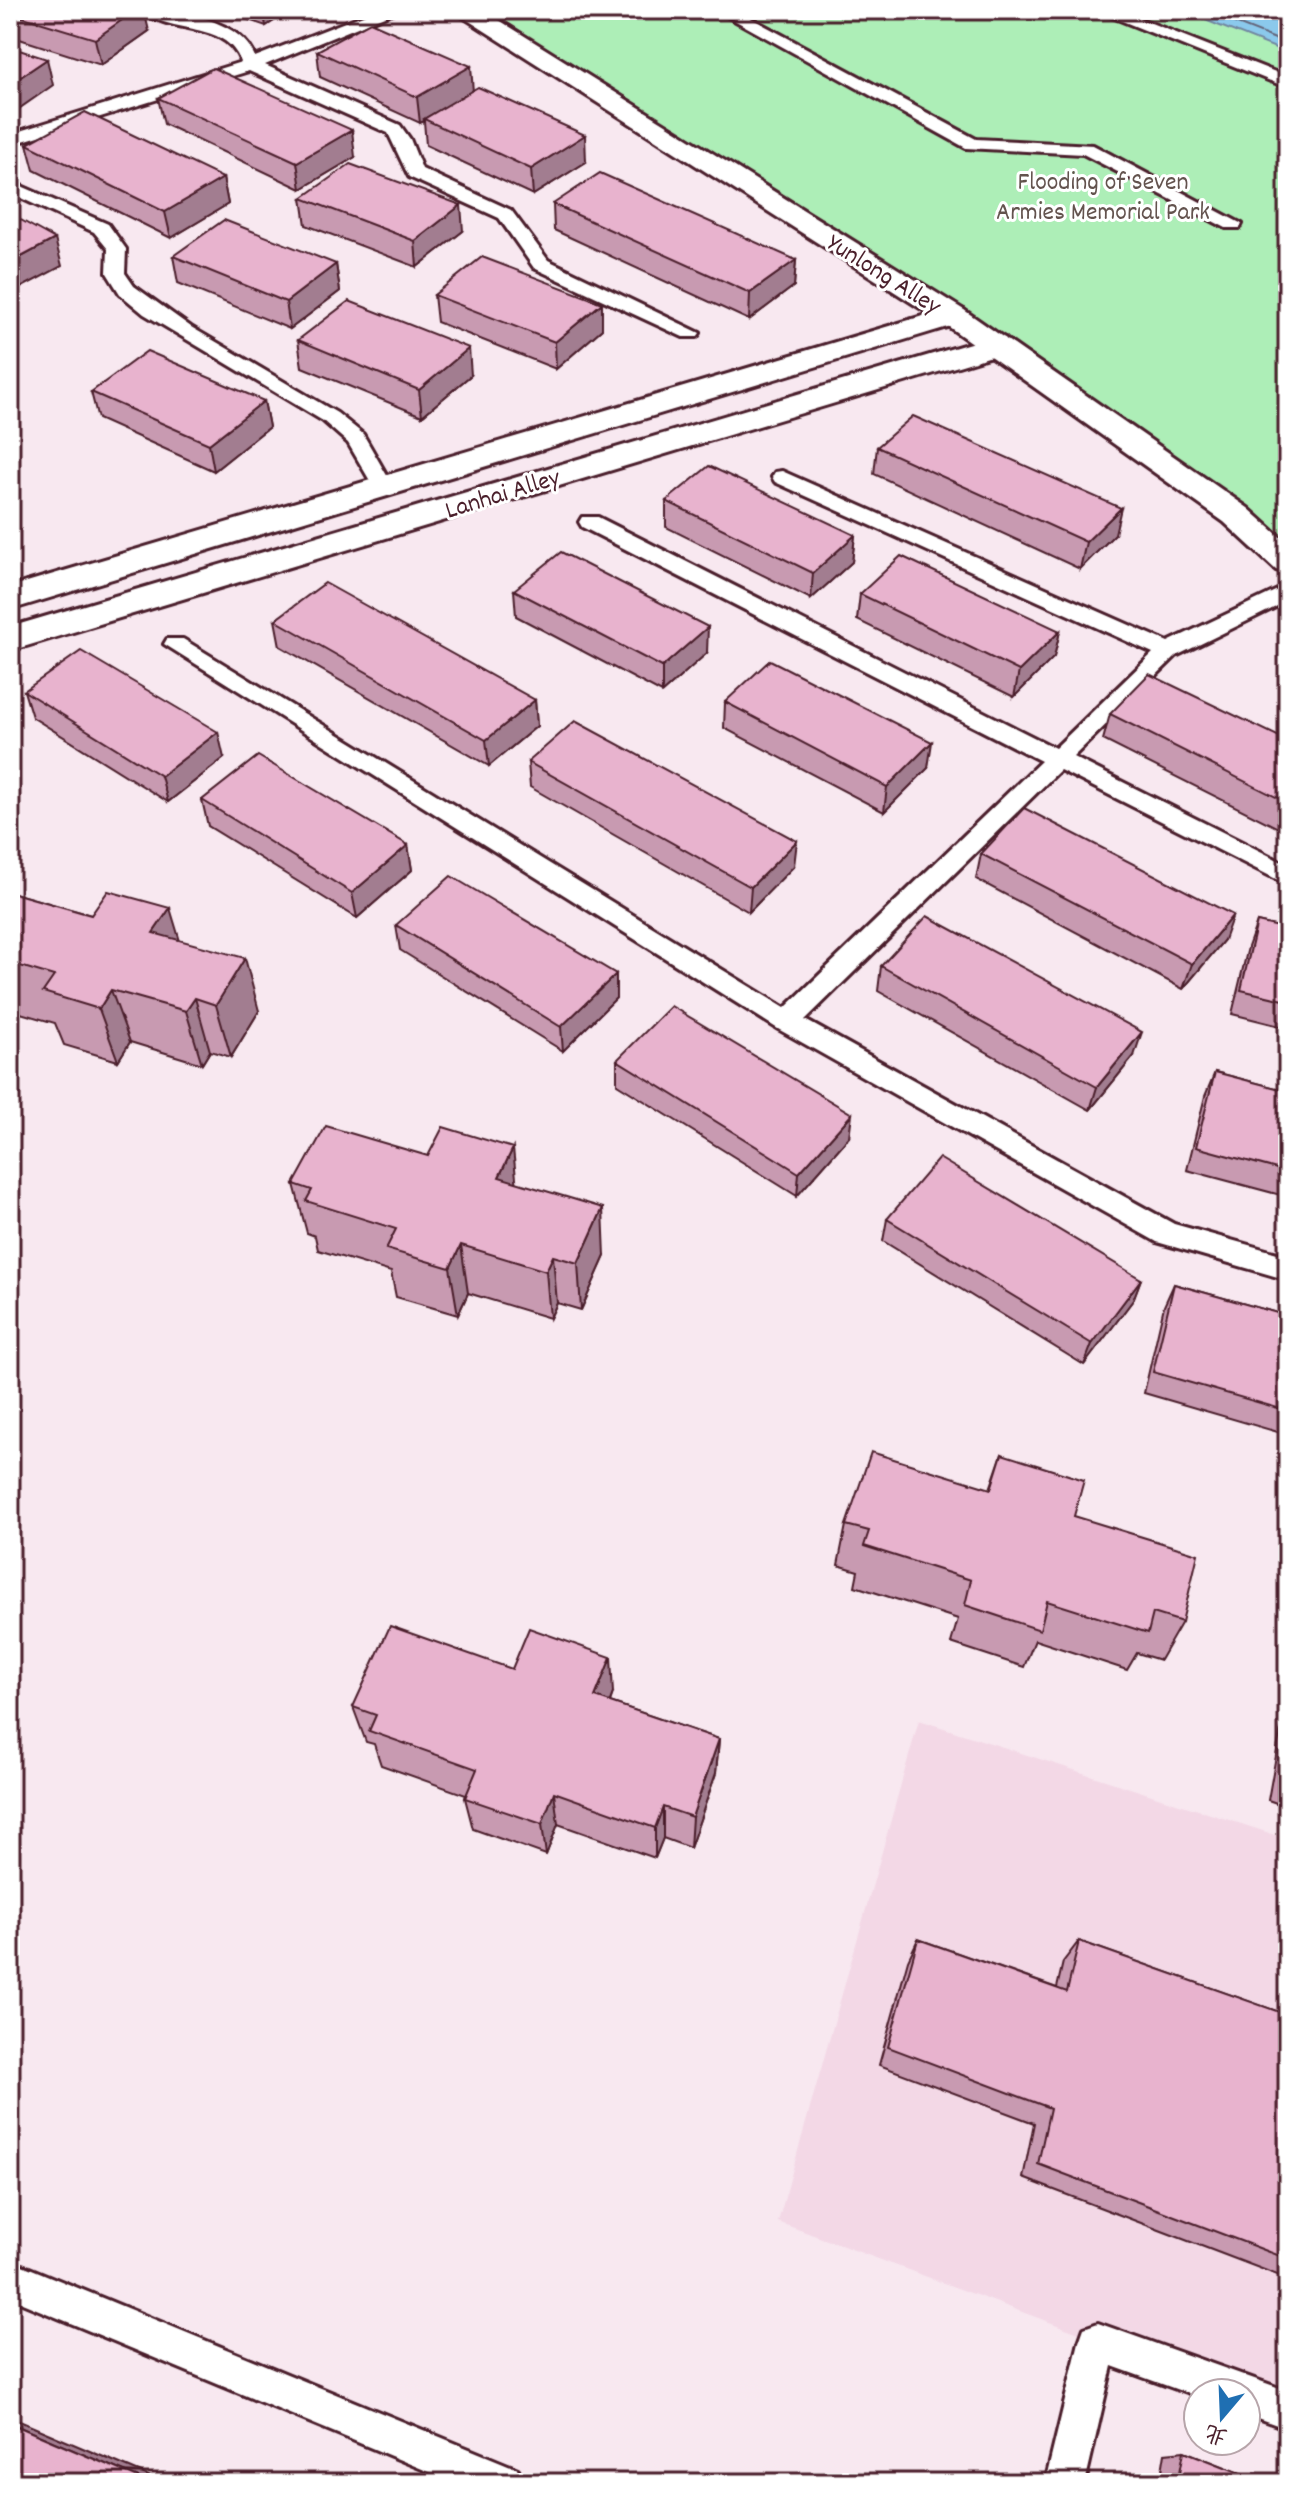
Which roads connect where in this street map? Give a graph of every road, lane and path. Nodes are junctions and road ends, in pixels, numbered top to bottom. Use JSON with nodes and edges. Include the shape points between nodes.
{"nodes":[{"id":1,"x":150,"y":10,"type":"edge"},
{"id":2,"x":391,"y":10,"type":"edge"},
{"id":3,"x":465,"y":10,"type":"edge"},
{"id":4,"x":724,"y":10,"type":"edge"},
{"id":5,"x":1103,"y":10,"type":"edge"},
{"id":6,"x":250,"y":65,"type":"junction"},
{"id":7,"x":1288,"y":83,"type":"edge"},
{"id":8,"x":10,"y":140,"type":"edge"},
{"id":9,"x":10,"y":186,"type":"edge"},
{"id":10,"x":1233,"y":224,"type":"dead end"},
{"id":11,"x":953,"y":316,"type":"junction"},
{"id":12,"x":690,"y":333,"type":"dead end"},
{"id":13,"x":994,"y":345,"type":"junction"},
{"id":14,"x":782,"y":477,"type":"dead end"},
{"id":15,"x":383,"y":486,"type":"junction"},
{"id":16,"x":590,"y":522,"type":"dead end"},
{"id":17,"x":1288,"y":562,"type":"edge"},
{"id":18,"x":1288,"y":592,"type":"edge"},
{"id":19,"x":10,"y":599,"type":"edge"},
{"id":20,"x":10,"y":639,"type":"edge"},
{"id":21,"x":175,"y":644,"type":"dead end"},
{"id":22,"x":1168,"y":651,"type":"junction"},
{"id":23,"x":1058,"y":758,"type":"junction"},
{"id":24,"x":1288,"y":876,"type":"edge"},
{"id":25,"x":787,"y":1022,"type":"junction"},
{"id":26,"x":1288,"y":1268,"type":"edge"},
{"id":27,"x":10,"y":2279,"type":"edge"},
{"id":28,"x":1195,"y":2377,"type":"edge"},
{"id":29,"x":1262,"y":2401,"type":"edge"},
{"id":30,"x":1288,"y":2410,"type":"edge"},
{"id":31,"x":504,"y":2483,"type":"edge"},
{"id":32,"x":1065,"y":2483,"type":"edge"}],
"edges":[{"from":1,"to":6,"type":"lane","via":[[223,32],[243,46]]},
{"from":2,"to":6,"type":"lane"},
{"from":3,"to":11,"type":"street","name":"Yunlong Alley"},
{"from":4,"to":10,"type":"lane","via":[[972,144],[1087,149]]},
{"from":5,"to":7,"type":"lane"},
{"from":6,"to":8,"type":"lane"},
{"from":6,"to":12,"type":"lane","via":[[394,129],[403,137],[415,173],[505,214],[541,264]]},
{"from":9,"to":15,"type":"lane","via":[[101,228],[117,249],[116,274],[127,292],[352,434]]},
{"from":11,"to":13,"type":"street","name":"Yunlong Alley"},
{"from":11,"to":15,"type":"street","name":"Lanhai Alley"},
{"from":13,"to":17,"type":"street","name":"Yunlong Alley","via":[[1236,515]]},
{"from":13,"to":20,"type":"street","name":"Lanhai Alley"},
{"from":14,"to":22,"type":"lane"},
{"from":15,"to":19,"type":"street","name":"Lanhai Alley"},
{"from":16,"to":23,"type":"lane"},
{"from":18,"to":22,"type":"lane"},
{"from":21,"to":25,"type":"lane"},
{"from":22,"to":23,"type":"lane"},
{"from":23,"to":24,"type":"lane"},
{"from":23,"to":25,"type":"lane"},
{"from":25,"to":26,"type":"lane","via":[[1167,1234]]},
{"from":27,"to":31,"type":"lane"},
{"from":28,"to":32,"type":"lane","via":[[1098,2342]]},
{"from":29,"to":30,"type":"lane"}]}
